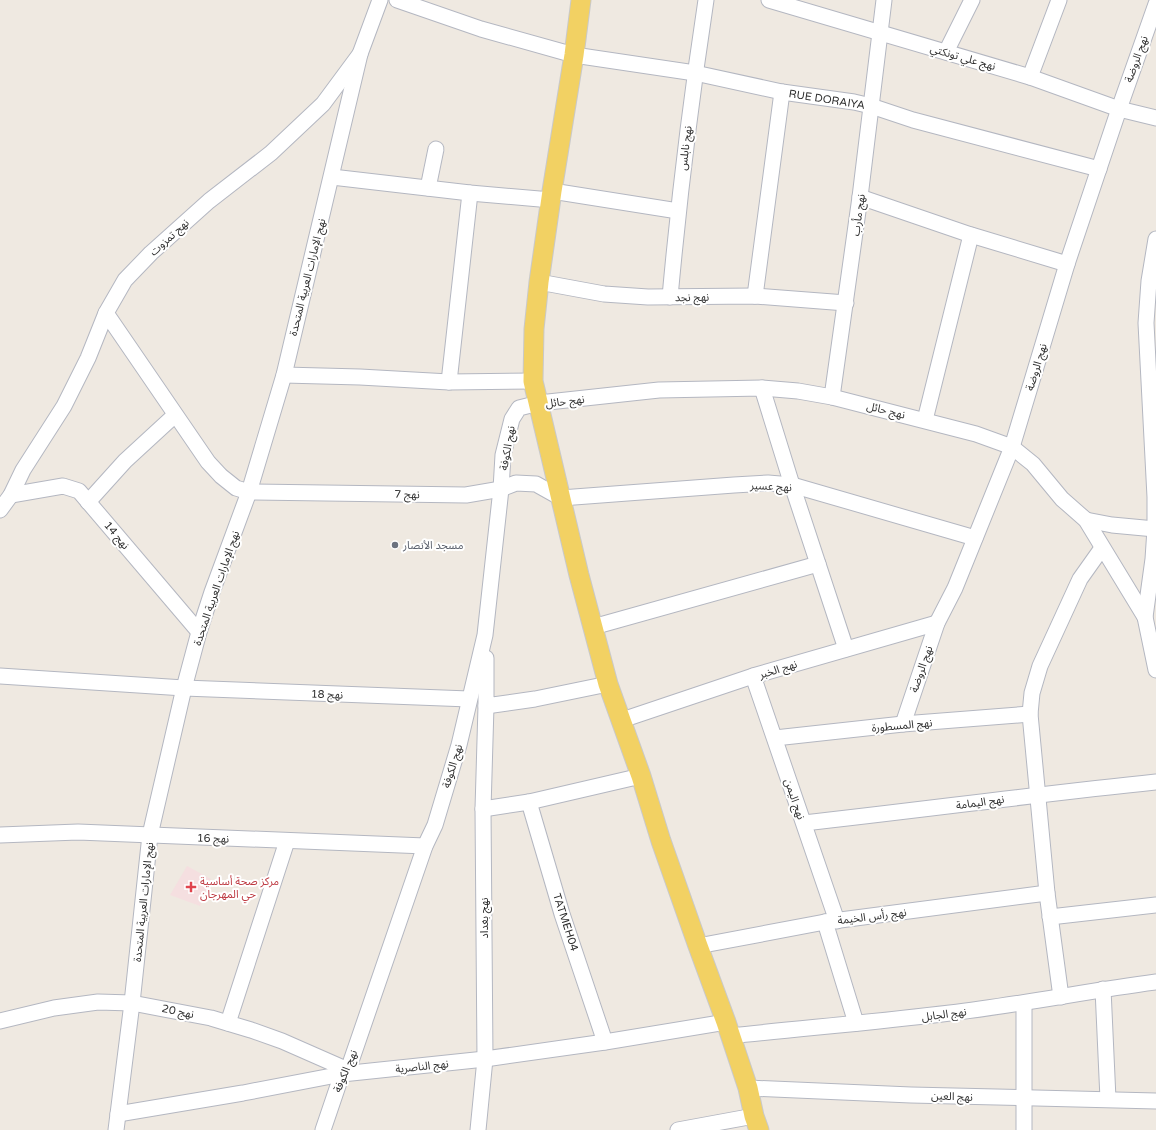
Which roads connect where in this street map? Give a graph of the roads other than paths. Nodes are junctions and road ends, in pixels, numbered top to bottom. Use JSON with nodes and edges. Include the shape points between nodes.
{"nodes":[{"id":1,"x":380,"y":0,"type":"edge"},
{"id":2,"x":397,"y":0,"type":"edge"},
{"id":3,"x":581,"y":0,"type":"edge"},
{"id":4,"x":706,"y":0,"type":"edge"},
{"id":5,"x":769,"y":0,"type":"edge"},
{"id":6,"x":884,"y":0,"type":"edge"},
{"id":7,"x":972,"y":0,"type":"edge"},
{"id":8,"x":1059,"y":0,"type":"edge"},
{"id":9,"x":1156,"y":4,"type":"edge"},
{"id":10,"x":880,"y":32,"type":"junction"},
{"id":11,"x":946,"y":52,"type":"junction"},
{"id":12,"x":360,"y":54,"type":"junction"},
{"id":13,"x":574,"y":55,"type":"junction"},
{"id":14,"x":695,"y":73,"type":"junction"},
{"id":15,"x":1030,"y":77,"type":"junction"},
{"id":16,"x":782,"y":92,"type":"junction"},
{"id":17,"x":871,"y":106,"type":"junction"},
{"id":18,"x":1119,"y":109,"type":"junction"},
{"id":19,"x":1156,"y":118,"type":"edge"},
{"id":20,"x":436,"y":149,"type":"dead end"},
{"id":21,"x":1099,"y":169,"type":"junction"},
{"id":22,"x":332,"y":176,"type":"junction"},
{"id":23,"x":428,"y":188,"type":"junction"},
{"id":24,"x":470,"y":193,"type":"junction"},
{"id":25,"x":551,"y":195,"type":"junction"},
{"id":26,"x":860,"y":198,"type":"junction"},
{"id":27,"x":678,"y":211,"type":"junction"},
{"id":28,"x":971,"y":235,"type":"junction"},
{"id":29,"x":1156,"y":239,"type":"edge"},
{"id":30,"x":1067,"y":264,"type":"junction"},
{"id":31,"x":539,"y":282,"type":"junction"},
{"id":32,"x":755,"y":296,"type":"junction"},
{"id":33,"x":670,"y":297,"type":"junction"},
{"id":34,"x":846,"y":303,"type":"junction"},
{"id":35,"x":106,"y":313,"type":"junction"},
{"id":36,"x":284,"y":375,"type":"junction"},
{"id":37,"x":533,"y":381,"type":"junction"},
{"id":38,"x":449,"y":382,"type":"junction"},
{"id":39,"x":762,"y":388,"type":"junction"},
{"id":40,"x":832,"y":397,"type":"junction"},
{"id":41,"x":539,"y":404,"type":"junction"},
{"id":42,"x":175,"y":415,"type":"junction"},
{"id":43,"x":925,"y":420,"type":"junction"},
{"id":44,"x":1012,"y":447,"type":"junction"},
{"id":45,"x":792,"y":485,"type":"junction"},
{"id":46,"x":501,"y":489,"type":"junction"},
{"id":47,"x":248,"y":492,"type":"junction"},
{"id":48,"x":11,"y":494,"type":"junction"},
{"id":49,"x":561,"y":498,"type":"junction"},
{"id":50,"x":88,"y":502,"type":"junction"},
{"id":51,"x":0,"y":510,"type":"edge"},
{"id":52,"x":1086,"y":520,"type":"junction"},
{"id":53,"x":1155,"y":529,"type":"junction"},
{"id":54,"x":975,"y":538,"type":"junction"},
{"id":55,"x":1102,"y":548,"type":"junction"},
{"id":56,"x":818,"y":564,"type":"junction"},
{"id":57,"x":1145,"y":617,"type":"junction"},
{"id":58,"x":937,"y":623,"type":"junction"},
{"id":59,"x":593,"y":627,"type":"junction"},
{"id":60,"x":199,"y":632,"type":"junction"},
{"id":61,"x":485,"y":634,"type":"junction"},
{"id":62,"x":846,"y":649,"type":"junction"},
{"id":63,"x":1156,"y":670,"type":"edge"},
{"id":64,"x":0,"y":676,"type":"edge"},
{"id":65,"x":753,"y":676,"type":"junction"},
{"id":66,"x":608,"y":684,"type":"junction"},
{"id":67,"x":184,"y":688,"type":"junction"},
{"id":68,"x":470,"y":699,"type":"junction"},
{"id":69,"x":486,"y":706,"type":"junction"},
{"id":70,"x":1030,"y":714,"type":"junction"},
{"id":71,"x":622,"y":720,"type":"junction"},
{"id":72,"x":903,"y":724,"type":"junction"},
{"id":73,"x":775,"y":738,"type":"junction"},
{"id":74,"x":641,"y":776,"type":"junction"},
{"id":75,"x":1156,"y":782,"type":"edge"},
{"id":76,"x":1038,"y":794,"type":"junction"},
{"id":77,"x":529,"y":802,"type":"junction"},
{"id":78,"x":483,"y":809,"type":"junction"},
{"id":79,"x":804,"y":823,"type":"junction"},
{"id":80,"x":0,"y":835,"type":"edge"},
{"id":81,"x":150,"y":835,"type":"junction"},
{"id":82,"x":287,"y":841,"type":"junction"},
{"id":83,"x":425,"y":846,"type":"junction"},
{"id":84,"x":1047,"y":893,"type":"junction"},
{"id":85,"x":1156,"y":905,"type":"edge"},
{"id":86,"x":1050,"y":917,"type":"junction"},
{"id":87,"x":831,"y":922,"type":"junction"},
{"id":88,"x":698,"y":946,"type":"junction"},
{"id":89,"x":1156,"y":982,"type":"edge"},
{"id":90,"x":1103,"y":989,"type":"junction"},
{"id":91,"x":1060,"y":997,"type":"junction"},
{"id":92,"x":132,"y":1003,"type":"junction"},
{"id":93,"x":1024,"y":1003,"type":"junction"},
{"id":94,"x":0,"y":1021,"type":"edge"},
{"id":95,"x":228,"y":1023,"type":"junction"},
{"id":96,"x":856,"y":1023,"type":"junction"},
{"id":97,"x":728,"y":1029,"type":"junction"},
{"id":98,"x":605,"y":1042,"type":"junction"},
{"id":99,"x":485,"y":1059,"type":"junction"},
{"id":100,"x":345,"y":1072,"type":"junction"},
{"id":101,"x":748,"y":1088,"type":"junction"},
{"id":102,"x":1025,"y":1098,"type":"junction"},
{"id":103,"x":1108,"y":1099,"type":"junction"},
{"id":104,"x":1156,"y":1101,"type":"edge"},
{"id":105,"x":118,"y":1114,"type":"junction"},
{"id":106,"x":757,"y":1123,"type":"edge"},
{"id":107,"x":116,"y":1130,"type":"edge"},
{"id":108,"x":323,"y":1130,"type":"edge"},
{"id":109,"x":478,"y":1130,"type":"edge"},
{"id":110,"x":678,"y":1130,"type":"edge"},
{"id":111,"x":1024,"y":1130,"type":"edge"}],
"edges":[{"from":1,"to":12,"type":"street","name":"نهج تمزوت"},
{"from":2,"to":13,"type":"street","name":"RUE DORAIYA","via":[[481,29]]},
{"from":3,"to":13,"type":"main road"},
{"from":4,"to":14,"type":"street","name":"نهج نابلس"},
{"from":5,"to":10,"type":"street","name":"نهج علي تونكتي"},
{"from":6,"to":10,"type":"street","name":"نهج مأرب"},
{"from":7,"to":11,"type":"street"},
{"from":8,"to":15,"type":"street"},
{"from":9,"to":18,"type":"street","name":"نهج الروضة"},
{"from":10,"to":11,"type":"street","name":"نهج علي تونكتي"},
{"from":10,"to":17,"type":"street","name":"نهج مأرب"},
{"from":11,"to":15,"type":"street","name":"نهج علي تونكتي"},
{"from":12,"to":22,"type":"street","name":"نهج الإمارات العربية المتحدة"},
{"from":12,"to":35,"type":"street","name":"نهج تمزوت","via":[[323,104],[271,153],[209,201],[151,253],[125,280]]},
{"from":13,"to":14,"type":"street","name":"RUE DORAIYA"},
{"from":13,"to":25,"type":"main road"},
{"from":14,"to":16,"type":"street","name":"RUE DORAIYA"},
{"from":14,"to":27,"type":"street","name":"نهج نابلس"},
{"from":15,"to":18,"type":"street","name":"نهج علي تونكتي"},
{"from":16,"to":17,"type":"street","name":"RUE DORAIYA"},
{"from":16,"to":32,"type":"street"},
{"from":17,"to":21,"type":"street","name":"RUE DORAIYA","via":[[913,120]]},
{"from":17,"to":26,"type":"street","name":"نهج مأرب"},
{"from":18,"to":19,"type":"street","name":"نهج علي تونكتي"},
{"from":18,"to":21,"type":"street","name":"نهج الروضة"},
{"from":20,"to":23,"type":"street"},
{"from":21,"to":30,"type":"street","name":"نهج الروضة"},
{"from":22,"to":23,"type":"street"},
{"from":22,"to":36,"type":"street","name":"نهج الإمارات العربية المتحدة"},
{"from":23,"to":24,"type":"street"},
{"from":24,"to":25,"type":"street"},
{"from":24,"to":38,"type":"street"},
{"from":25,"to":27,"type":"street"},
{"from":25,"to":31,"type":"main road"},
{"from":26,"to":28,"type":"street"},
{"from":26,"to":34,"type":"street","name":"نهج مأرب"},
{"from":27,"to":33,"type":"street","name":"نهج نابلس"},
{"from":28,"to":30,"type":"street"},
{"from":28,"to":43,"type":"street"},
{"from":29,"to":53,"type":"street","via":[[1146,323]]},
{"from":30,"to":44,"type":"street","name":"نهج الروضة"},
{"from":31,"to":33,"type":"street","name":"نهج نجد","via":[[604,294]]},
{"from":31,"to":37,"type":"main road","via":[[534,329]]},
{"from":32,"to":33,"type":"street","name":"نهج نجد"},
{"from":32,"to":34,"type":"street","name":"نهج نجد"},
{"from":34,"to":40,"type":"street","name":"نهج مأرب"},
{"from":35,"to":42,"type":"street"},
{"from":35,"to":48,"type":"street","name":"نهج تمزوت","via":[[88,358],[64,406],[23,470]]},
{"from":36,"to":38,"type":"street"},
{"from":36,"to":47,"type":"street","name":"نهج الإمارات العربية المتحدة"},
{"from":37,"to":38,"type":"street"},
{"from":37,"to":41,"type":"main road"},
{"from":39,"to":40,"type":"street","name":"نهج حائل"},
{"from":39,"to":41,"type":"street","name":"نهج حائل","via":[[659,390]]},
{"from":39,"to":45,"type":"street"},
{"from":40,"to":43,"type":"street","name":"نهج حائل"},
{"from":41,"to":46,"type":"street","name":"نهج الكوفة","via":[[519,408],[512,419],[503,455]]},
{"from":41,"to":49,"type":"main road"},
{"from":42,"to":47,"type":"street","via":[[221,476],[236,488]]},
{"from":42,"to":50,"type":"street","via":[[125,461]]},
{"from":43,"to":44,"type":"street","name":"نهج حائل"},
{"from":44,"to":52,"type":"street","name":"نهج حائل","via":[[1033,464],[1062,499]]},
{"from":44,"to":54,"type":"street","name":"نهج الروضة"},
{"from":45,"to":49,"type":"street","name":"نهج عسير","via":[[734,485]]},
{"from":45,"to":54,"type":"street","name":"نهج عسير"},
{"from":45,"to":56,"type":"street"},
{"from":46,"to":47,"type":"street","name":"نهج 7","via":[[466,495]]},
{"from":46,"to":49,"type":"street","name":"نهج 7","via":[[516,483],[536,484]]},
{"from":46,"to":61,"type":"street","name":"نهج الكوفة"},
{"from":47,"to":60,"type":"street","name":"نهج الإمارات العربية المتحدة"},
{"from":48,"to":50,"type":"street","name":"نهج 14","via":[[63,486],[79,491]]},
{"from":48,"to":51,"type":"street","name":"نهج تمزوت"},
{"from":49,"to":59,"type":"main road"},
{"from":50,"to":60,"type":"street","name":"نهج 14"},
{"from":52,"to":53,"type":"street"},
{"from":52,"to":55,"type":"street","name":"نهج حائل"},
{"from":53,"to":57,"type":"street"},
{"from":54,"to":58,"type":"street","name":"نهج الروضة"},
{"from":55,"to":57,"type":"street","name":"نهج حائل"},
{"from":55,"to":70,"type":"street","via":[[1080,578],[1040,666],[1032,693]]},
{"from":56,"to":59,"type":"street"},
{"from":56,"to":62,"type":"street"},
{"from":57,"to":63,"type":"street"},
{"from":58,"to":62,"type":"street","name":"نهج الخبر"},
{"from":58,"to":72,"type":"street","name":"نهج الروضة"},
{"from":59,"to":66,"type":"main road"},
{"from":60,"to":67,"type":"street","name":"نهج الإمارات العربية المتحدة"},
{"from":61,"to":68,"type":"street","name":"نهج الكوفة"},
{"from":61,"to":69,"type":"street","name":"نهج بغداد"},
{"from":62,"to":65,"type":"street","name":"نهج الخبر"},
{"from":64,"to":67,"type":"street","name":"نهج 18"},
{"from":65,"to":71,"type":"street","name":"نهج الخبر"},
{"from":65,"to":73,"type":"street","name":"نهج اليمن"},
{"from":66,"to":69,"type":"street"},
{"from":66,"to":71,"type":"main road"},
{"from":67,"to":68,"type":"street","name":"نهج 18"},
{"from":67,"to":81,"type":"street","name":"نهج الإمارات العربية المتحدة"},
{"from":68,"to":83,"type":"street","name":"نهج الكوفة","via":[[459,745]]},
{"from":69,"to":78,"type":"street","name":"نهج بغداد"},
{"from":70,"to":72,"type":"street","name":"نهج المسطورة"},
{"from":70,"to":76,"type":"street"},
{"from":71,"to":74,"type":"main road"},
{"from":72,"to":73,"type":"street","name":"نهج المسطورة"},
{"from":73,"to":79,"type":"street","name":"نهج اليمن"},
{"from":74,"to":77,"type":"street"},
{"from":74,"to":88,"type":"main road"},
{"from":75,"to":76,"type":"street","name":"نهج اليمامة"},
{"from":76,"to":79,"type":"street","name":"نهج اليمامة"},
{"from":76,"to":84,"type":"street"},
{"from":77,"to":78,"type":"street"},
{"from":77,"to":98,"type":"street","name":"TATMEH04","via":[[562,914]]},
{"from":78,"to":99,"type":"street","name":"نهج بغداد"},
{"from":79,"to":87,"type":"street","name":"نهج اليمن"},
{"from":80,"to":81,"type":"street","name":"نهج 16","via":[[78,832]]},
{"from":81,"to":82,"type":"street","name":"نهج 16"},
{"from":81,"to":92,"type":"street","name":"نهج الإمارات العربية المتحدة"},
{"from":82,"to":83,"type":"street","name":"نهج 16"},
{"from":82,"to":95,"type":"street"},
{"from":83,"to":100,"type":"street","name":"نهج الكوفة"},
{"from":84,"to":86,"type":"street"},
{"from":84,"to":87,"type":"street","name":"نهج رأس الخيمة"},
{"from":85,"to":86,"type":"street"},
{"from":86,"to":91,"type":"street"},
{"from":87,"to":88,"type":"street","name":"نهج رأس الخيمة"},
{"from":87,"to":96,"type":"street","name":"نهج اليمن"},
{"from":88,"to":97,"type":"main road"},
{"from":89,"to":90,"type":"street","name":"نهج الجابل"},
{"from":90,"to":91,"type":"street","name":"نهج الجابل"},
{"from":90,"to":103,"type":"street"},
{"from":91,"to":93,"type":"street","name":"نهج الجابل"},
{"from":92,"to":94,"type":"street","name":"نهج 20","via":[[98,1002],[54,1008]]},
{"from":92,"to":95,"type":"street","name":"نهج 20"},
{"from":92,"to":105,"type":"street","name":"نهج الإمارات العربية المتحدة"},
{"from":93,"to":96,"type":"street","name":"نهج الجابل"},
{"from":93,"to":102,"type":"street"},
{"from":95,"to":100,"type":"street","name":"نهج 20","via":[[282,1041]]},
{"from":96,"to":97,"type":"street","name":"نهج الجابل"},
{"from":97,"to":98,"type":"street","name":"نهج الناصرية"},
{"from":97,"to":101,"type":"main road"},
{"from":98,"to":99,"type":"street","name":"نهج الناصرية"},
{"from":99,"to":100,"type":"street","name":"نهج الناصرية"},
{"from":99,"to":109,"type":"street","name":"نهج بغداد"},
{"from":100,"to":105,"type":"street","name":"نهج الناصرية"},
{"from":100,"to":108,"type":"street","name":"نهج الكوفة"},
{"from":101,"to":102,"type":"street","name":"نهج العين"},
{"from":101,"to":106,"type":"main road"},
{"from":102,"to":103,"type":"street","name":"نهج العين"},
{"from":102,"to":111,"type":"street"},
{"from":103,"to":104,"type":"street","name":"نهج العين"},
{"from":105,"to":107,"type":"street","name":"نهج الإمارات العربية المتحدة"},
{"from":106,"to":110,"type":"street"}]}
